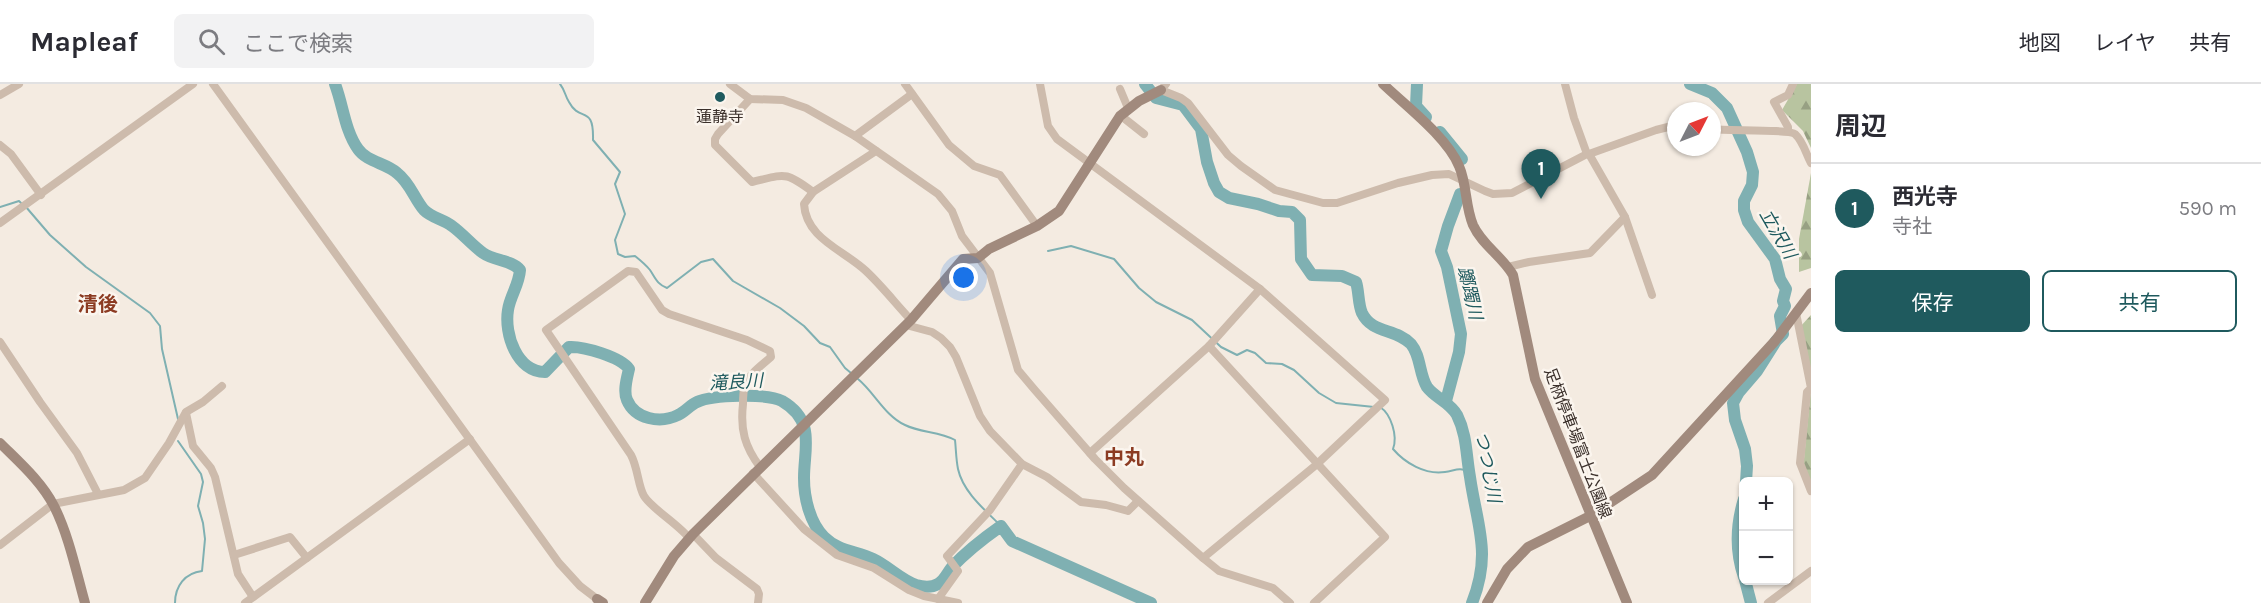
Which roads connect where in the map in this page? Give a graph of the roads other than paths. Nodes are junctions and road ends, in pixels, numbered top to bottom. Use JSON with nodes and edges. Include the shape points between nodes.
{"nodes":[{"id":1,"x":19,"y":84,"type":"edge"},
{"id":2,"x":193,"y":84,"type":"edge"},
{"id":3,"x":213,"y":84,"type":"edge"},
{"id":4,"x":730,"y":84,"type":"edge"},
{"id":5,"x":905,"y":84,"type":"edge"},
{"id":6,"x":1040,"y":84,"type":"edge"},
{"id":7,"x":1383,"y":84,"type":"edge"},
{"id":8,"x":1565,"y":84,"type":"edge"},
{"id":9,"x":1793,"y":84,"type":"edge"},
{"id":10,"x":1120,"y":89,"type":"dead end"},
{"id":11,"x":1158,"y":90,"type":"edge"},
{"id":12,"x":912,"y":94,"type":"junction"},
{"id":13,"x":0,"y":95,"type":"edge"},
{"id":14,"x":750,"y":99,"type":"junction"},
{"id":15,"x":1124,"y":112,"type":"junction"},
{"id":16,"x":1667,"y":127,"type":"edge"},
{"id":17,"x":1721,"y":130,"type":"edge"},
{"id":18,"x":1788,"y":131,"type":"junction"},
{"id":19,"x":1144,"y":134,"type":"dead end"},
{"id":20,"x":855,"y":136,"type":"junction"},
{"id":21,"x":0,"y":145,"type":"edge"},
{"id":22,"x":876,"y":151,"type":"junction"},
{"id":23,"x":1588,"y":154,"type":"junction"},
{"id":24,"x":1090,"y":162,"type":"junction"},
{"id":25,"x":1811,"y":163,"type":"edge"},
{"id":26,"x":1465,"y":181,"type":"junction"},
{"id":27,"x":813,"y":192,"type":"junction"},
{"id":28,"x":41,"y":195,"type":"junction"},
{"id":29,"x":1625,"y":217,"type":"junction"},
{"id":30,"x":0,"y":223,"type":"edge"},
{"id":31,"x":1037,"y":226,"type":"junction"},
{"id":32,"x":978,"y":258,"type":"junction"},
{"id":33,"x":1508,"y":267,"type":"junction"},
{"id":34,"x":1260,"y":289,"type":"junction"},
{"id":35,"x":1811,"y":292,"type":"edge"},
{"id":36,"x":1652,"y":295,"type":"dead end"},
{"id":37,"x":1796,"y":313,"type":"junction"},
{"id":38,"x":909,"y":322,"type":"junction"},
{"id":39,"x":0,"y":342,"type":"edge"},
{"id":40,"x":1209,"y":346,"type":"junction"},
{"id":41,"x":222,"y":386,"type":"dead end"},
{"id":42,"x":1811,"y":387,"type":"edge"},
{"id":43,"x":186,"y":412,"type":"junction"},
{"id":44,"x":470,"y":439,"type":"junction"},
{"id":45,"x":0,"y":443,"type":"edge"},
{"id":46,"x":1090,"y":453,"type":"junction"},
{"id":47,"x":1022,"y":464,"type":"junction"},
{"id":48,"x":1317,"y":465,"type":"junction"},
{"id":49,"x":757,"y":470,"type":"junction"},
{"id":50,"x":1811,"y":491,"type":"edge"},
{"id":51,"x":98,"y":494,"type":"junction"},
{"id":52,"x":1138,"y":501,"type":"junction"},
{"id":53,"x":53,"y":504,"type":"junction"},
{"id":54,"x":1590,"y":516,"type":"junction"},
{"id":55,"x":691,"y":536,"type":"junction"},
{"id":56,"x":0,"y":545,"type":"edge"},
{"id":57,"x":234,"y":555,"type":"junction"},
{"id":58,"x":307,"y":558,"type":"junction"},
{"id":59,"x":1203,"y":558,"type":"junction"},
{"id":60,"x":1811,"y":571,"type":"edge"},
{"id":61,"x":253,"y":597,"type":"junction"},
{"id":62,"x":938,"y":599,"type":"junction"},
{"id":63,"x":600,"y":601,"type":"edge"},
{"id":64,"x":85,"y":603,"type":"edge"},
{"id":65,"x":245,"y":603,"type":"edge"},
{"id":66,"x":645,"y":603,"type":"edge"},
{"id":67,"x":758,"y":603,"type":"edge"},
{"id":68,"x":958,"y":603,"type":"edge"},
{"id":69,"x":1290,"y":603,"type":"edge"},
{"id":70,"x":1314,"y":603,"type":"edge"},
{"id":71,"x":1486,"y":603,"type":"edge"},
{"id":72,"x":1627,"y":603,"type":"edge"},
{"id":73,"x":1768,"y":603,"type":"edge"}],
"edges":[{"from":1,"to":13,"type":"street"},
{"from":2,"to":28,"type":"street"},
{"from":3,"to":44,"type":"street"},
{"from":4,"to":14,"type":"street"},
{"from":5,"to":12,"type":"street"},
{"from":6,"to":24,"type":"street","via":[[1052,133]]},
{"from":7,"to":26,"type":"street","name":"足柄停車場富士公園線","via":[[1448,146]]},
{"from":8,"to":23,"type":"street"},
{"from":9,"to":18,"type":"street","via":[[1788,95],[1774,102]]},
{"from":10,"to":15,"type":"street"},
{"from":11,"to":15,"type":"street"},
{"from":11,"to":26,"type":"street","via":[[1188,103],[1228,155],[1275,190],[1337,203],[1432,175],[1449,174]]},
{"from":12,"to":20,"type":"street"},
{"from":12,"to":31,"type":"street","via":[[949,145],[974,166],[1000,175]]},
{"from":14,"to":20,"type":"street","via":[[797,104]]},
{"from":14,"to":27,"type":"street","via":[[718,134],[715,145],[752,182],[792,176]]},
{"from":15,"to":19,"type":"street"},
{"from":15,"to":24,"type":"street"},
{"from":16,"to":23,"type":"street"},
{"from":17,"to":18,"type":"street"},
{"from":18,"to":25,"type":"street","via":[[1798,138]]},
{"from":20,"to":22,"type":"street"},
{"from":21,"to":28,"type":"street"},
{"from":22,"to":27,"type":"street"},
{"from":22,"to":32,"type":"street","via":[[938,194]]},
{"from":23,"to":26,"type":"street","via":[[1512,193],[1492,194]]},
{"from":23,"to":29,"type":"street"},
{"from":24,"to":31,"type":"street","via":[[1059,211]]},
{"from":24,"to":34,"type":"street"},
{"from":26,"to":33,"type":"street","name":"足柄停車場富士公園線","via":[[1473,224],[1481,240]]},
{"from":27,"to":38,"type":"street","via":[[804,204],[805,215],[818,233],[868,272]]},
{"from":28,"to":30,"type":"street"},
{"from":29,"to":33,"type":"street","via":[[1590,253]]},
{"from":29,"to":36,"type":"street"},
{"from":31,"to":32,"type":"street","via":[[988,249]]},
{"from":32,"to":38,"type":"street","via":[[963,259]]},
{"from":32,"to":46,"type":"street","via":[[990,273],[1018,370]]},
{"from":33,"to":54,"type":"street","name":"足柄停車場富士公園線","via":[[1535,379]]},
{"from":34,"to":40,"type":"street"},
{"from":34,"to":48,"type":"street","via":[[1385,400]]},
{"from":35,"to":37,"type":"street"},
{"from":37,"to":42,"type":"street"},
{"from":37,"to":54,"type":"street","via":[[1652,475]]},
{"from":38,"to":47,"type":"street","via":[[932,332],[950,347],[980,416]]},
{"from":38,"to":49,"type":"street"},
{"from":39,"to":51,"type":"street","via":[[77,453]]},
{"from":40,"to":46,"type":"street"},
{"from":40,"to":48,"type":"street"},
{"from":41,"to":43,"type":"street"},
{"from":42,"to":50,"type":"street","via":[[1807,392],[1800,463]]},
{"from":43,"to":51,"type":"street","via":[[145,478],[124,490]]},
{"from":43,"to":57,"type":"street","via":[[193,446],[215,477]]},
{"from":44,"to":58,"type":"street"},
{"from":44,"to":63,"type":"street","via":[[559,563]]},
{"from":45,"to":53,"type":"street"},
{"from":46,"to":52,"type":"street"},
{"from":47,"to":52,"type":"street","via":[[1081,501],[1128,511]]},
{"from":47,"to":62,"type":"street","via":[[987,514],[947,556],[958,571]]},
{"from":48,"to":59,"type":"street"},
{"from":48,"to":70,"type":"street","via":[[1384,537]]},
{"from":49,"to":55,"type":"street"},
{"from":49,"to":55,"type":"street","via":[[743,435],[744,386],[771,357],[770,351],[669,315],[632,270],[546,330],[631,455],[644,497]]},
{"from":49,"to":62,"type":"street","via":[[804,529],[837,555],[874,568],[909,590]]},
{"from":51,"to":53,"type":"street"},
{"from":52,"to":59,"type":"street"},
{"from":53,"to":56,"type":"street"},
{"from":53,"to":64,"type":"street"},
{"from":54,"to":71,"type":"street","via":[[1528,547],[1507,569]]},
{"from":54,"to":72,"type":"street","name":"足柄停車場富士公園線"},
{"from":55,"to":66,"type":"street"},
{"from":55,"to":67,"type":"street","via":[[757,589]]},
{"from":57,"to":58,"type":"street","via":[[290,537]]},
{"from":57,"to":61,"type":"street","via":[[238,574]]},
{"from":58,"to":61,"type":"street"},
{"from":59,"to":69,"type":"street","via":[[1219,571],[1273,588]]},
{"from":60,"to":73,"type":"street"},
{"from":61,"to":65,"type":"street"},
{"from":62,"to":68,"type":"street"}]}
